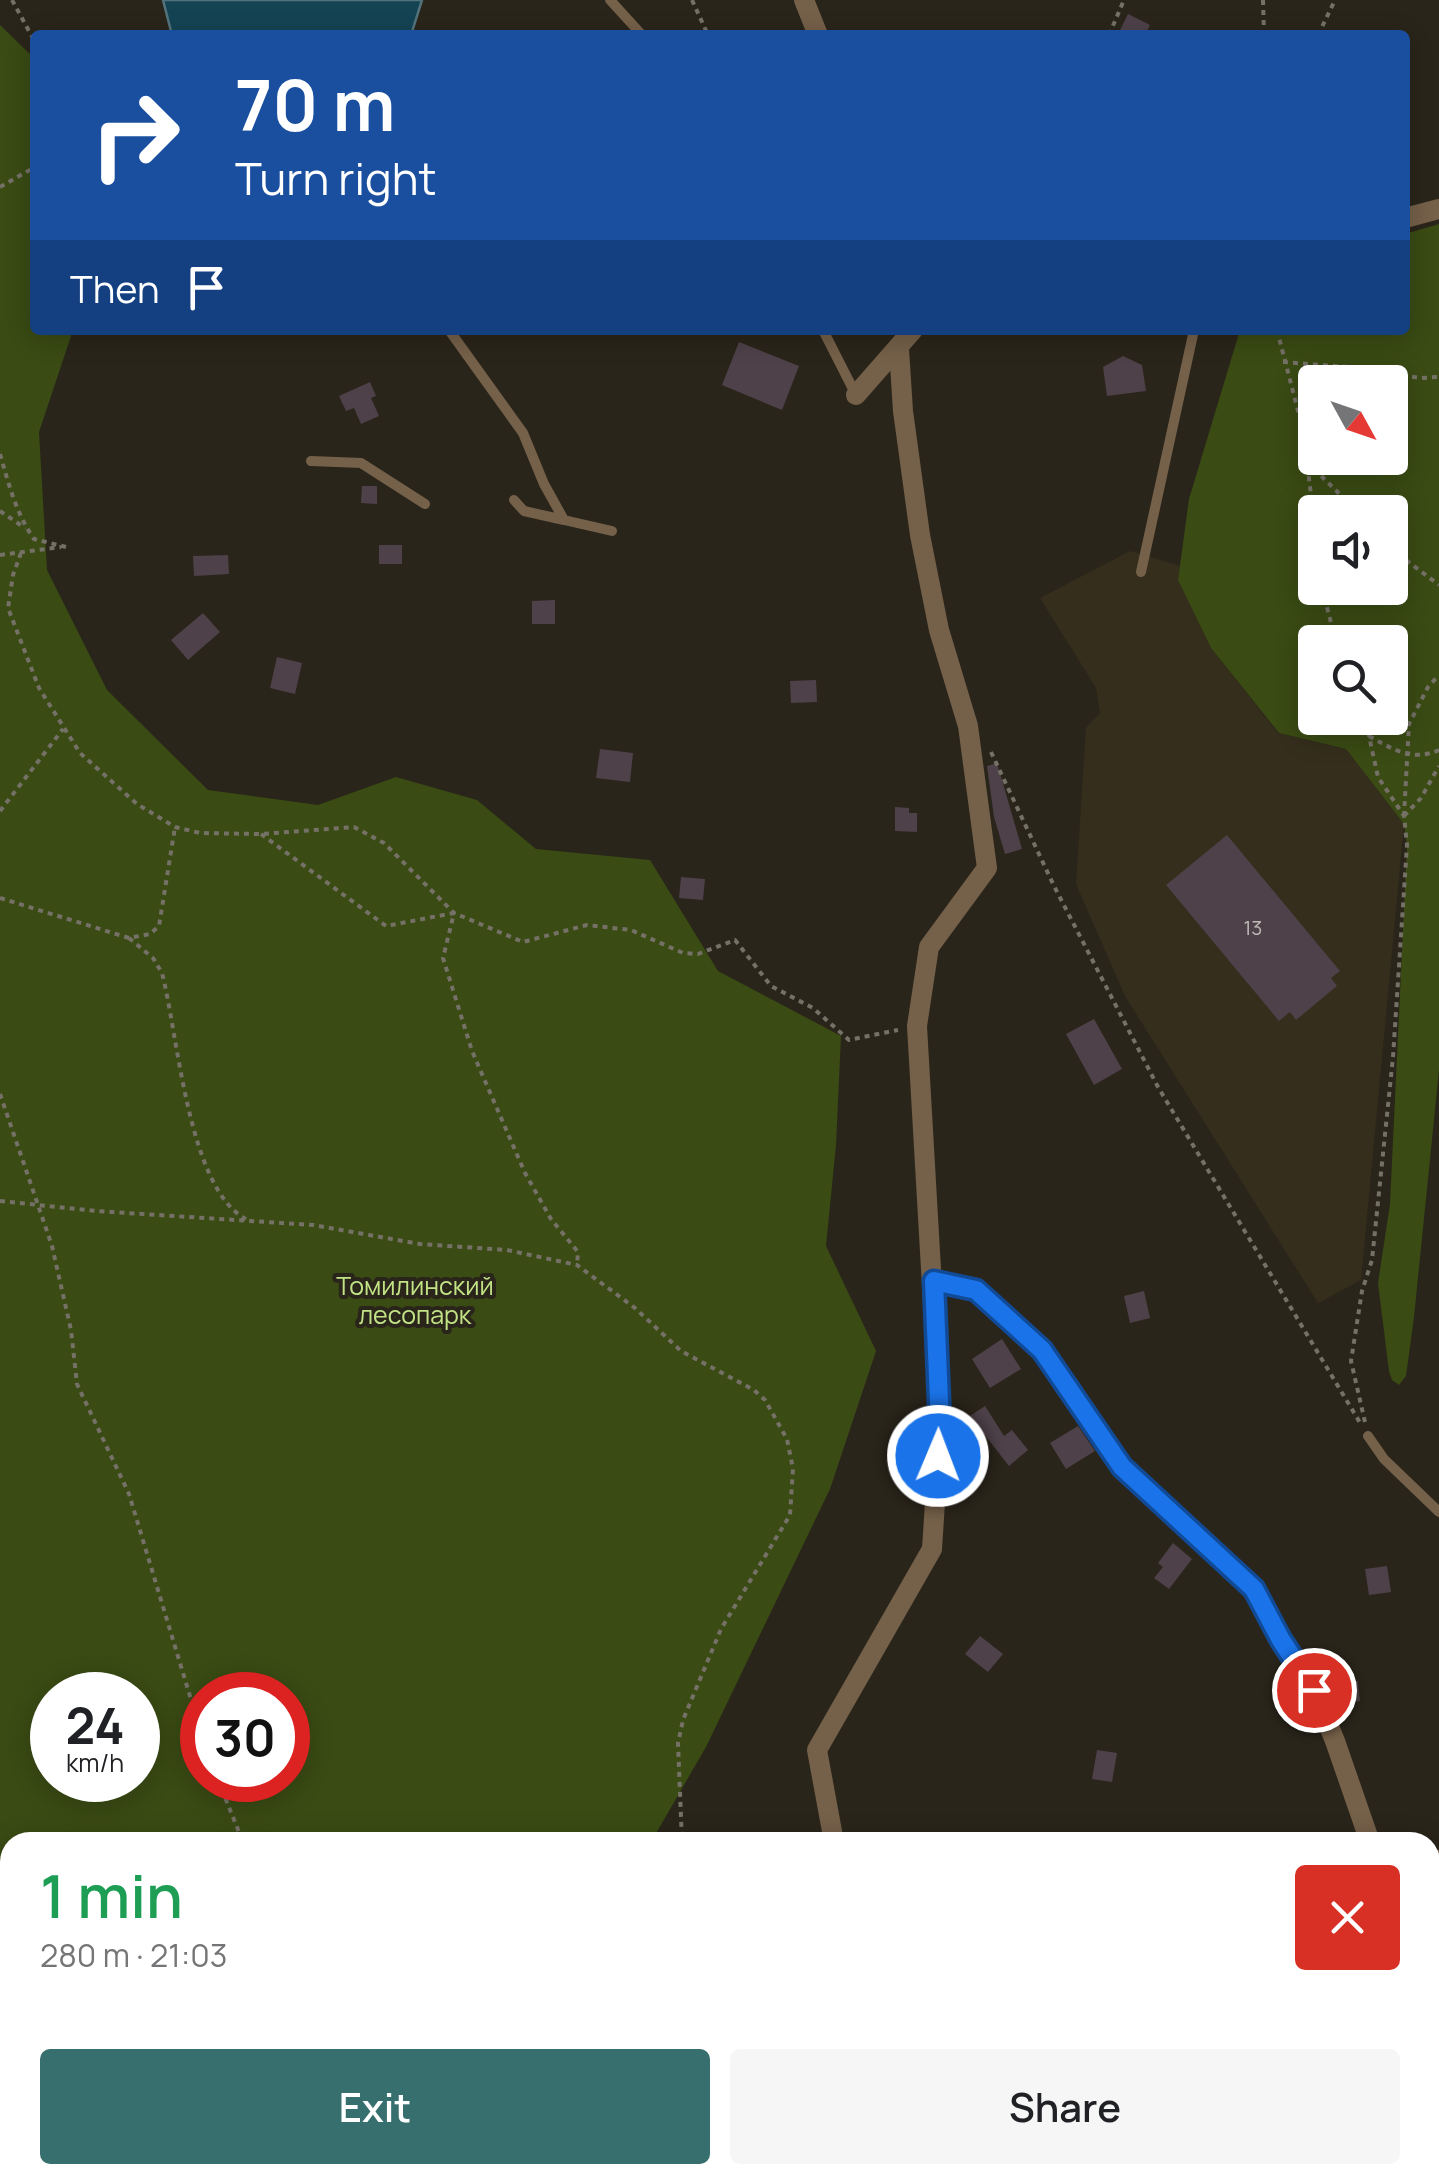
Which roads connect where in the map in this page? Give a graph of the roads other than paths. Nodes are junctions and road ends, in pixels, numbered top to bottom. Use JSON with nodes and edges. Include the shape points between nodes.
{"nodes":[{"id":1,"x":610,"y":0,"type":"edge"},
{"id":2,"x":804,"y":0,"type":"edge"},
{"id":3,"x":637,"y":30,"type":"edge"},
{"id":4,"x":816,"y":30,"type":"edge"},
{"id":5,"x":1439,"y":210,"type":"edge"},
{"id":6,"x":1410,"y":217,"type":"edge"},
{"id":7,"x":453,"y":335,"type":"edge"},
{"id":8,"x":826,"y":335,"type":"edge"},
{"id":9,"x":909,"y":335,"type":"edge"},
{"id":10,"x":1193,"y":335,"type":"edge"},
{"id":11,"x":899,"y":349,"type":"junction"},
{"id":12,"x":856,"y":395,"type":"joint"},
{"id":13,"x":310,"y":461,"type":"dead end"},
{"id":14,"x":514,"y":500,"type":"dead end"},
{"id":15,"x":424,"y":504,"type":"dead end"},
{"id":16,"x":564,"y":520,"type":"junction"},
{"id":17,"x":612,"y":531,"type":"dead end"},
{"id":18,"x":1140,"y":572,"type":"dead end"},
{"id":19,"x":934,"y":1281,"type":"junction"},
{"id":20,"x":1368,"y":1436,"type":"road end"},
{"id":21,"x":1439,"y":1512,"type":"edge"},
{"id":22,"x":832,"y":1832,"type":"edge"},
{"id":23,"x":1367,"y":1832,"type":"edge"}],
"edges":[{"from":1,"to":3,"type":"lane"},
{"from":2,"to":4,"type":"street"},
{"from":5,"to":6,"type":"street"},
{"from":7,"to":16,"type":"lane","via":[[523,434]]},
{"from":8,"to":12,"type":"lane"},
{"from":9,"to":11,"type":"street"},
{"from":10,"to":18,"type":"lane"},
{"from":11,"to":12,"type":"street"},
{"from":11,"to":19,"type":"street","via":[[920,535],[968,726],[987,868],[928,948],[917,1026]]},
{"from":13,"to":15,"type":"lane","via":[[361,464]]},
{"from":14,"to":16,"type":"lane","via":[[524,511]]},
{"from":16,"to":17,"type":"lane"},
{"from":19,"to":22,"type":"street","via":[[940,1425],[932,1548],[817,1750]]},
{"from":19,"to":23,"type":"street","via":[[976,1290],[1042,1350],[1122,1467],[1254,1589],[1314,1690]]},
{"from":20,"to":21,"type":"lane"}]}
